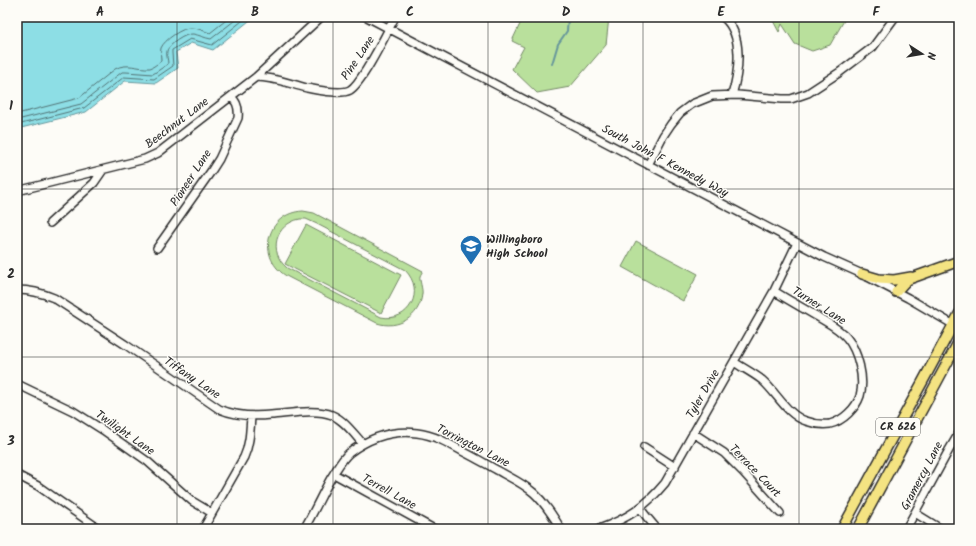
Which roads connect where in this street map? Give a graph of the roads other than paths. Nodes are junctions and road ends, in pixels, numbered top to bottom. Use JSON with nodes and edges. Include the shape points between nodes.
{"nodes":[{"id":1,"x":321,"y":17,"type":"edge"},
{"id":2,"x":367,"y":17,"type":"edge"},
{"id":3,"x":395,"y":17,"type":"edge"},
{"id":4,"x":723,"y":17,"type":"edge"},
{"id":5,"x":895,"y":17,"type":"edge"},
{"id":6,"x":389,"y":28,"type":"junction"},
{"id":7,"x":256,"y":77,"type":"junction"},
{"id":8,"x":732,"y":95,"type":"junction"},
{"id":9,"x":230,"y":97,"type":"junction"},
{"id":10,"x":648,"y":165,"type":"junction"},
{"id":11,"x":103,"y":170,"type":"junction"},
{"id":12,"x":17,"y":191,"type":"edge"},
{"id":13,"x":50,"y":223,"type":"dead end"},
{"id":14,"x":797,"y":243,"type":"junction"},
{"id":15,"x":157,"y":248,"type":"dead end"},
{"id":16,"x":959,"y":261,"type":"edge"},
{"id":17,"x":862,"y":274,"type":"junction"},
{"id":18,"x":916,"y":276,"type":"junction"},
{"id":19,"x":17,"y":290,"type":"edge"},
{"id":20,"x":774,"y":291,"type":"junction"},
{"id":21,"x":896,"y":292,"type":"junction"},
{"id":22,"x":959,"y":314,"type":"edge"},
{"id":23,"x":956,"y":326,"type":"edge"},
{"id":24,"x":959,"y":341,"type":"edge"},
{"id":25,"x":734,"y":362,"type":"junction"},
{"id":26,"x":17,"y":384,"type":"edge"},
{"id":27,"x":250,"y":416,"type":"junction"},
{"id":28,"x":693,"y":433,"type":"junction"},
{"id":29,"x":959,"y":433,"type":"edge"},
{"id":30,"x":363,"y":444,"type":"junction"},
{"id":31,"x":644,"y":447,"type":"dead end"},
{"id":32,"x":675,"y":467,"type":"junction"},
{"id":33,"x":334,"y":474,"type":"junction"},
{"id":34,"x":17,"y":475,"type":"edge"},
{"id":35,"x":640,"y":508,"type":"junction"},
{"id":36,"x":212,"y":513,"type":"junction"},
{"id":37,"x":780,"y":513,"type":"dead end"},
{"id":38,"x":915,"y":513,"type":"junction"},
{"id":39,"x":98,"y":528,"type":"dead end"},
{"id":40,"x":203,"y":529,"type":"edge"},
{"id":41,"x":304,"y":529,"type":"edge"},
{"id":42,"x":434,"y":529,"type":"edge"},
{"id":43,"x":561,"y":529,"type":"edge"},
{"id":44,"x":599,"y":529,"type":"edge"},
{"id":45,"x":657,"y":529,"type":"edge"},
{"id":46,"x":842,"y":529,"type":"edge"},
{"id":47,"x":858,"y":529,"type":"edge"},
{"id":48,"x":906,"y":529,"type":"edge"},
{"id":49,"x":941,"y":529,"type":"edge"}],
"edges":[{"from":1,"to":7,"type":"street","name":"Beechnut Lane"},
{"from":2,"to":6,"type":"street","name":"South John F Kennedy Way"},
{"from":3,"to":6,"type":"street","name":"Pine Lane"},
{"from":4,"to":8,"type":"street","via":[[733,32],[737,46],[736,84]]},
{"from":5,"to":8,"type":"street","via":[[873,47],[808,93],[791,99]]},
{"from":6,"to":7,"type":"street","name":"Pine Lane","via":[[366,70],[349,90],[329,91],[268,77]]},
{"from":6,"to":10,"type":"street","name":"South John F Kennedy Way"},
{"from":7,"to":9,"type":"street","name":"Beechnut Lane"},
{"from":8,"to":10,"type":"street","via":[[706,98],[680,113],[663,136]]},
{"from":9,"to":11,"type":"street","name":"Beechnut Lane","via":[[158,153]]},
{"from":9,"to":15,"type":"street","name":"Pioneer Lane","via":[[237,103],[238,118],[219,159]]},
{"from":10,"to":14,"type":"street","name":"South John F Kennedy Way"},
{"from":11,"to":12,"type":"street","name":"Beechnut Lane"},
{"from":11,"to":13,"type":"street","via":[[94,183]]},
{"from":14,"to":17,"type":"street","name":"South John F Kennedy Way"},
{"from":14,"to":20,"type":"street","name":"Tyler Drive"},
{"from":16,"to":18,"type":"main road"},
{"from":17,"to":18,"type":"main road","via":[[894,280]]},
{"from":17,"to":21,"type":"street","name":"South John F Kennedy Way"},
{"from":18,"to":21,"type":"main road","via":[[904,283]]},
{"from":19,"to":27,"type":"street","name":"Tiffany Lane","via":[[34,291],[54,298],[219,409]]},
{"from":20,"to":25,"type":"street","name":"Tyler Drive"},
{"from":20,"to":25,"type":"street","name":"Turner Lane","via":[[834,326],[848,338],[859,363],[862,380],[860,397],[851,411],[838,421],[830,424],[805,421],[792,412],[762,381]]},
{"from":21,"to":23,"type":"street","name":"South John F Kennedy Way"},
{"from":22,"to":23,"type":"main road","number":"CR 626"},
{"from":23,"to":46,"type":"main road","number":"CR 626"},
{"from":24,"to":47,"type":"main road","number":"CR 626"},
{"from":25,"to":28,"type":"street","name":"Tyler Drive"},
{"from":26,"to":36,"type":"street","name":"Twilight Lane","via":[[73,411],[103,430],[150,464],[192,501]]},
{"from":27,"to":30,"type":"street","name":"Tiffany Lane","via":[[322,412],[339,419]]},
{"from":27,"to":36,"type":"street","via":[[247,450]]},
{"from":28,"to":32,"type":"street","name":"Tyler Drive"},
{"from":28,"to":37,"type":"street","name":"Terrace Court","via":[[724,453]]},
{"from":29,"to":38,"type":"street","name":"Gramercy Lane"},
{"from":30,"to":33,"type":"street","name":"Torrington Lane","via":[[346,456]]},
{"from":30,"to":43,"type":"street","name":"Torrington Lane","via":[[375,438],[400,432],[436,438],[532,491],[549,509]]},
{"from":31,"to":32,"type":"street"},
{"from":32,"to":35,"type":"street","name":"Tyler Drive","via":[[658,492]]},
{"from":33,"to":41,"type":"street","name":"Torrington Lane"},
{"from":33,"to":42,"type":"street","name":"Terrell Lane"},
{"from":34,"to":39,"type":"street","via":[[38,486]]},
{"from":35,"to":44,"type":"street","name":"Tyler Drive","via":[[625,518]]},
{"from":35,"to":45,"type":"street"},
{"from":36,"to":40,"type":"street"},
{"from":38,"to":48,"type":"street","name":"Gramercy Lane"},
{"from":38,"to":49,"type":"street"}]}
